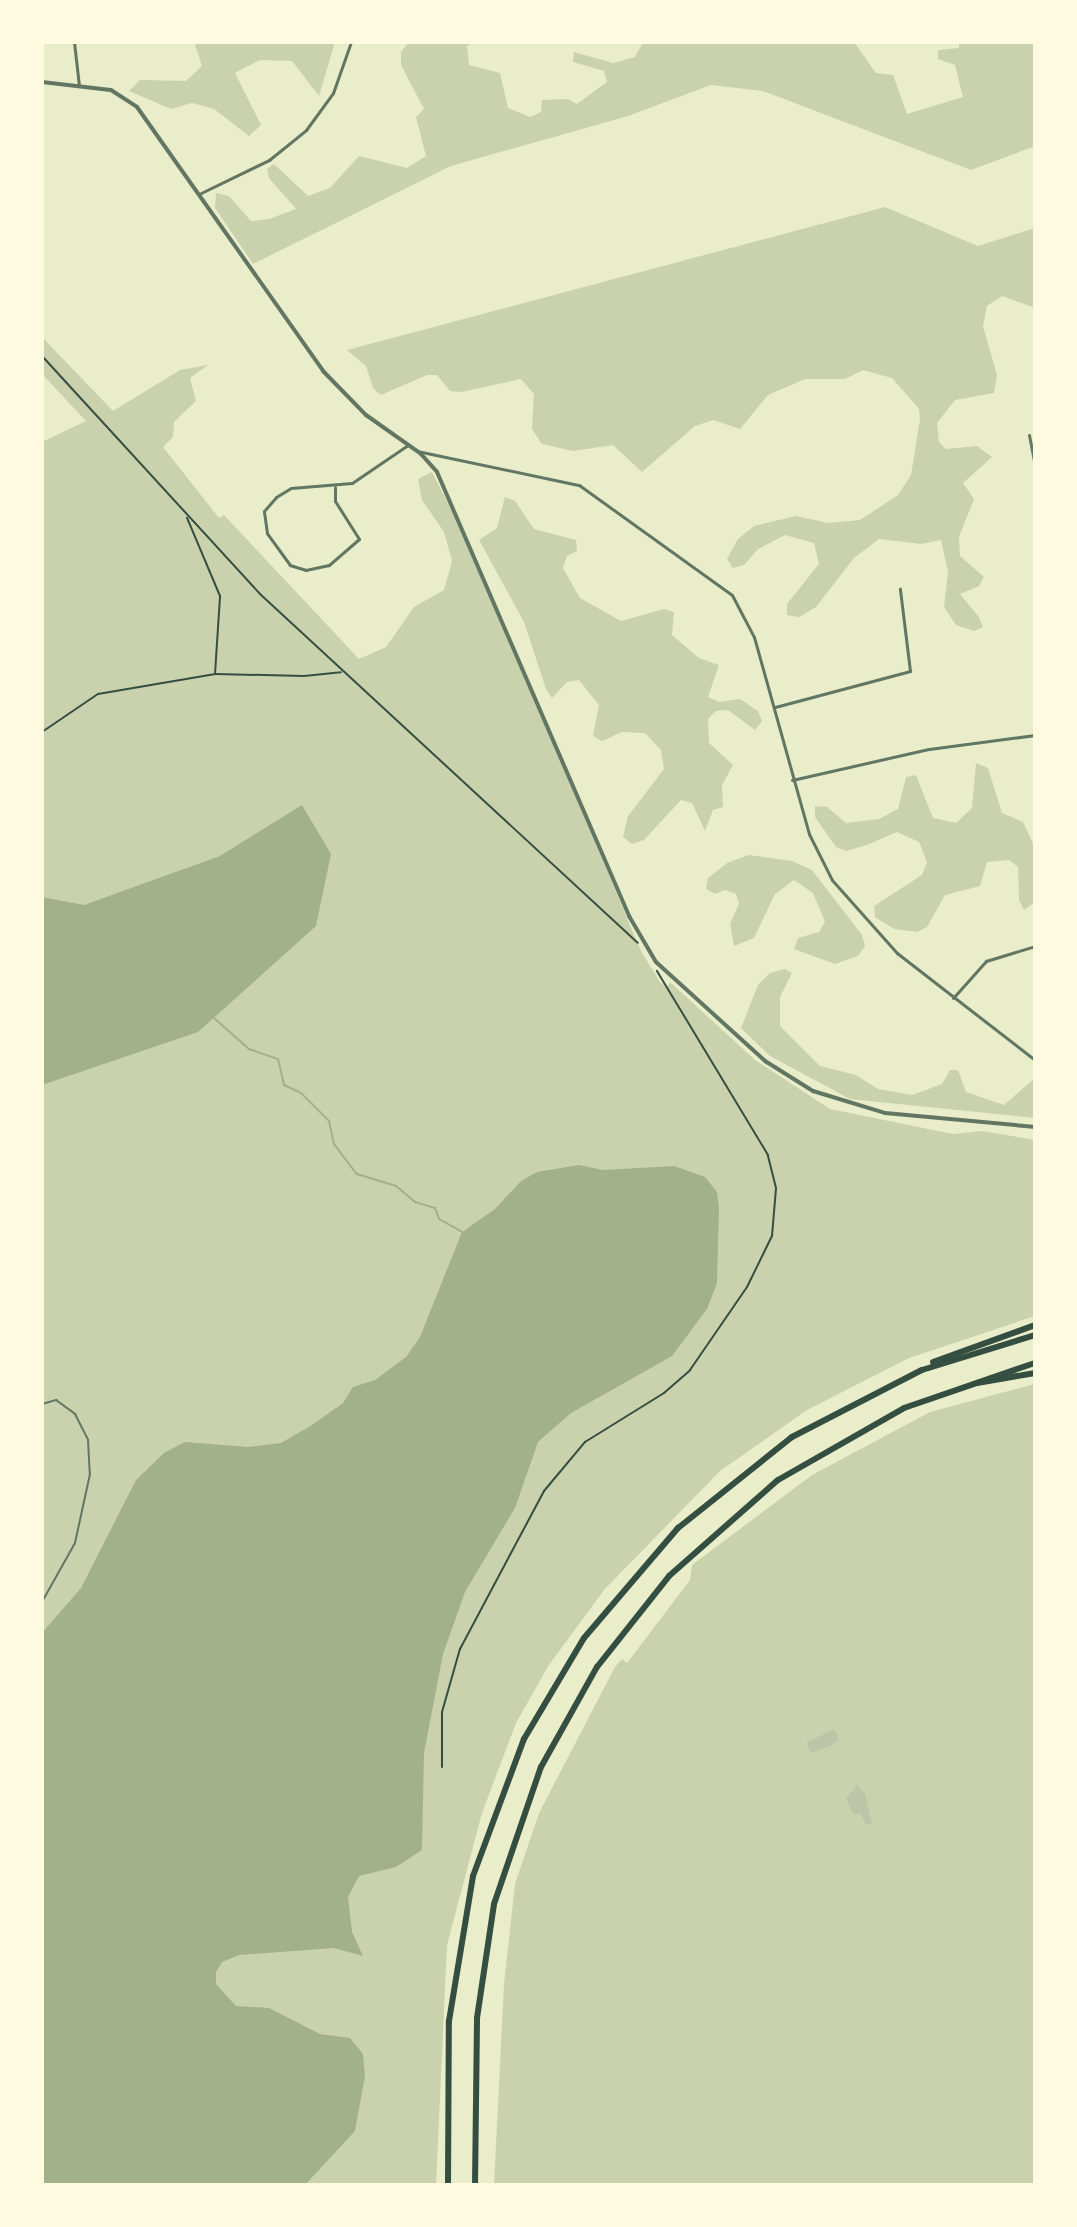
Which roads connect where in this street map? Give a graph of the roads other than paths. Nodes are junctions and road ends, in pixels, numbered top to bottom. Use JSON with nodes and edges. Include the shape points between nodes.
{"nodes":[{"id":1,"x":74,"y":42,"type":"edge"},
{"id":2,"x":351,"y":42,"type":"edge"},
{"id":3,"x":42,"y":82,"type":"edge"},
{"id":4,"x":79,"y":86,"type":"junction"},
{"id":5,"x":201,"y":193,"type":"junction"},
{"id":6,"x":1029,"y":435,"type":"dead end"},
{"id":7,"x":409,"y":446,"type":"junction"},
{"id":8,"x":417,"y":451,"type":"junction"},
{"id":9,"x":1035,"y":467,"type":"edge"},
{"id":10,"x":335,"y":487,"type":"junction"},
{"id":11,"x":900,"y":589,"type":"dead end"},
{"id":12,"x":775,"y":707,"type":"junction"},
{"id":13,"x":1035,"y":735,"type":"edge"},
{"id":14,"x":792,"y":780,"type":"junction"},
{"id":15,"x":1035,"y":946,"type":"edge"},
{"id":16,"x":953,"y":998,"type":"junction"},
{"id":17,"x":1035,"y":1060,"type":"edge"},
{"id":18,"x":1035,"y":1127,"type":"edge"},
{"id":19,"x":1035,"y":1325,"type":"edge"},
{"id":20,"x":1035,"y":1335,"type":"edge"},
{"id":21,"x":1035,"y":1363,"type":"edge"},
{"id":22,"x":1035,"y":1373,"type":"edge"},
{"id":23,"x":895,"y":1382,"type":"junction"},
{"id":24,"x":958,"y":1386,"type":"junction"},
{"id":25,"x":42,"y":1404,"type":"edge"},
{"id":26,"x":42,"y":1602,"type":"edge"},
{"id":27,"x":448,"y":2185,"type":"edge"},
{"id":28,"x":475,"y":2185,"type":"edge"}],
"edges":[{"from":1,"to":4,"type":"street"},
{"from":2,"to":5,"type":"street","via":[[333,93],[306,130],[262,165]]},
{"from":3,"to":4,"type":"street"},
{"from":4,"to":5,"type":"street","via":[[111,90],[137,107]]},
{"from":5,"to":7,"type":"street","via":[[323,371],[366,415]]},
{"from":6,"to":9,"type":"street"},
{"from":7,"to":8,"type":"street"},
{"from":7,"to":10,"type":"street","via":[[352,483]]},
{"from":8,"to":12,"type":"street","via":[[558,478],[600,497],[738,602]]},
{"from":8,"to":18,"type":"street","via":[[454,502],[647,951],[751,1050],[813,1091],[885,1113]]},
{"from":10,"to":10,"type":"street","via":[[291,488],[264,511],[267,533],[290,565],[306,570],[329,565],[359,539],[335,501]]},
{"from":11,"to":12,"type":"street","via":[[910,671]]},
{"from":12,"to":14,"type":"street"},
{"from":13,"to":14,"type":"street","via":[[929,749]]},
{"from":14,"to":16,"type":"street","via":[[816,852],[854,910]]},
{"from":15,"to":16,"type":"street","via":[[986,961]]},
{"from":16,"to":17,"type":"street"},
{"from":19,"to":23,"type":"highway","via":[[961,1350]]},
{"from":20,"to":23,"type":"highway"},
{"from":21,"to":24,"type":"highway"},
{"from":22,"to":24,"type":"highway"},
{"from":23,"to":27,"type":"highway","via":[[792,1437],[700,1507],[619,1592],[537,1712],[490,1820],[460,1933],[447,2051]]},
{"from":24,"to":28,"type":"highway","via":[[827,1448],[732,1516],[650,1598],[581,1691],[529,1794],[494,1904],[475,2048]]},
{"from":25,"to":26,"type":"lane","via":[[56,1400],[75,1414],[88,1440],[90,1474],[75,1543]]}]}
